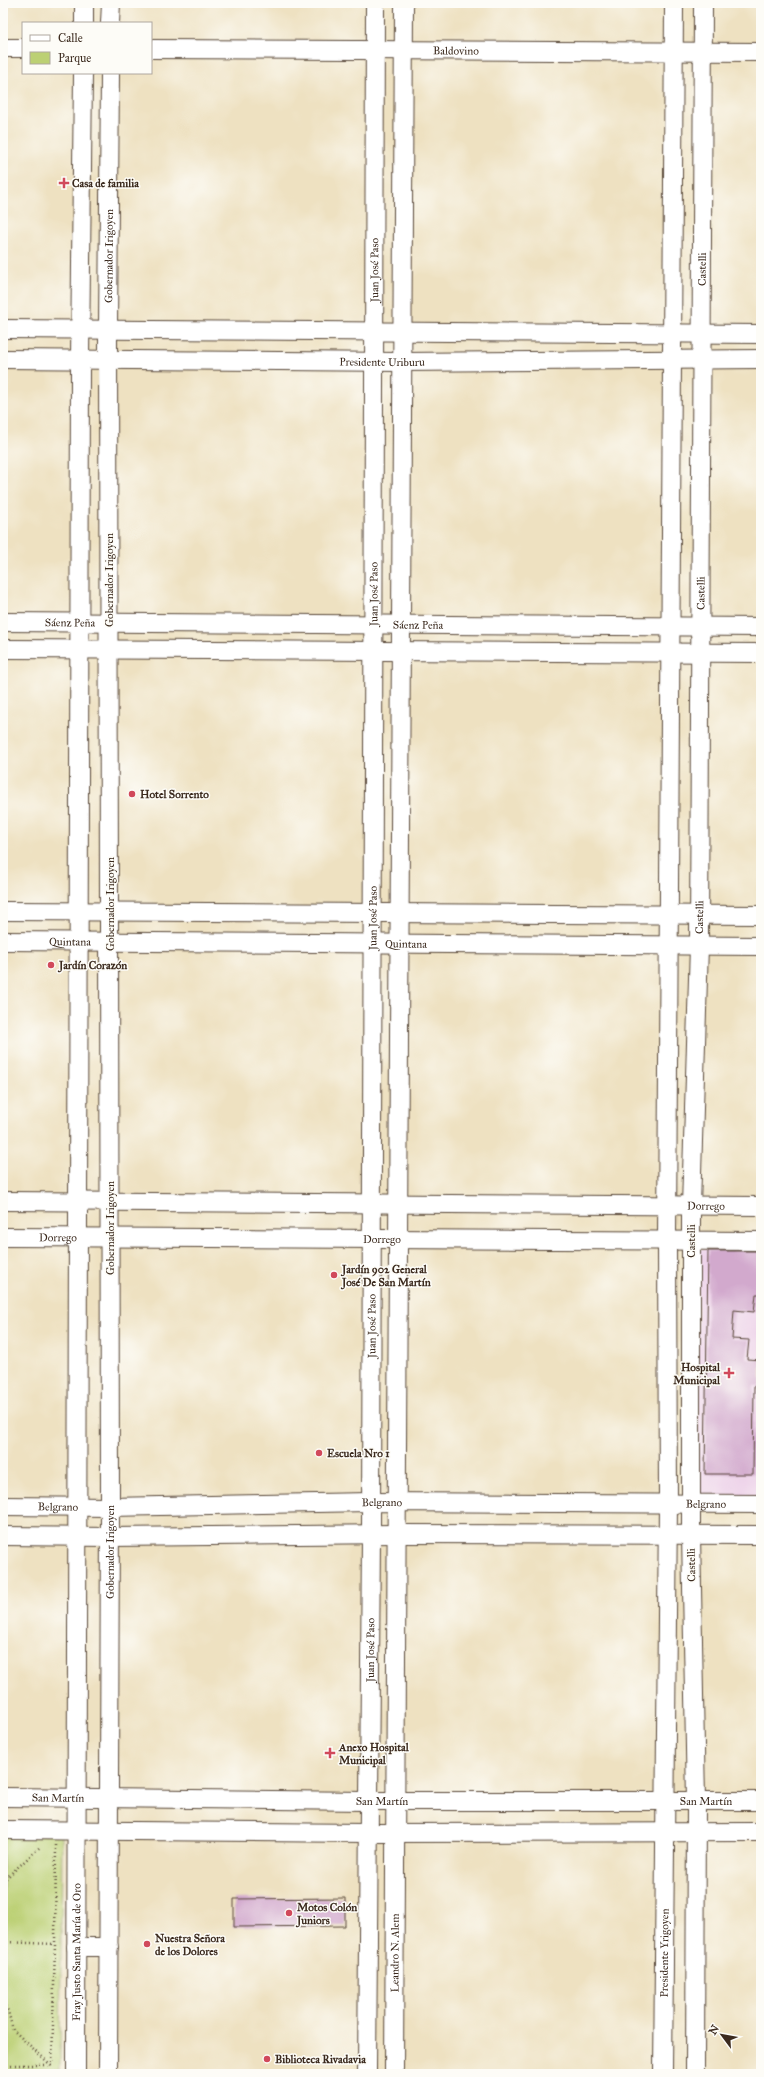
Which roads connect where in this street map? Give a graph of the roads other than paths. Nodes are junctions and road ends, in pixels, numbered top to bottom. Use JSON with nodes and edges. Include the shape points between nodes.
{"nodes":[{"id":1,"x":84,"y":3,"type":"edge"},
{"id":2,"x":110,"y":3,"type":"edge"},
{"id":3,"x":375,"y":3,"type":"edge"},
{"id":4,"x":404,"y":3,"type":"edge"},
{"id":5,"x":674,"y":3,"type":"edge"},
{"id":6,"x":703,"y":3,"type":"edge"},
{"id":7,"x":84,"y":22,"type":"edge"},
{"id":8,"x":110,"y":22,"type":"edge"},
{"id":9,"x":3,"y":48,"type":"edge"},
{"id":10,"x":22,"y":48,"type":"edge"},
{"id":11,"x":152,"y":49,"type":"edge"},
{"id":12,"x":375,"y":50,"type":"junction"},
{"id":13,"x":404,"y":50,"type":"junction"},
{"id":14,"x":674,"y":52,"type":"junction"},
{"id":15,"x":703,"y":52,"type":"junction"},
{"id":16,"x":761,"y":52,"type":"edge"},
{"id":17,"x":83,"y":74,"type":"edge"},
{"id":18,"x":110,"y":74,"type":"edge"},
{"id":19,"x":3,"y":329,"type":"edge"},
{"id":20,"x":81,"y":330,"type":"junction"},
{"id":21,"x":108,"y":330,"type":"junction"},
{"id":22,"x":374,"y":332,"type":"junction"},
{"id":23,"x":402,"y":332,"type":"junction"},
{"id":24,"x":672,"y":334,"type":"junction"},
{"id":25,"x":761,"y":334,"type":"edge"},
{"id":26,"x":702,"y":335,"type":"junction"},
{"id":27,"x":3,"y":359,"type":"edge"},
{"id":28,"x":80,"y":359,"type":"junction"},
{"id":29,"x":700,"y":359,"type":"junction"},
{"id":30,"x":761,"y":359,"type":"edge"},
{"id":31,"x":109,"y":360,"type":"junction"},
{"id":32,"x":671,"y":360,"type":"junction"},
{"id":33,"x":374,"y":362,"type":"junction"},
{"id":34,"x":402,"y":362,"type":"junction"},
{"id":35,"x":3,"y":622,"type":"edge"},
{"id":36,"x":80,"y":623,"type":"junction"},
{"id":37,"x":109,"y":623,"type":"junction"},
{"id":38,"x":373,"y":625,"type":"junction"},
{"id":39,"x":401,"y":625,"type":"junction"},
{"id":40,"x":671,"y":626,"type":"junction"},
{"id":41,"x":700,"y":626,"type":"junction"},
{"id":42,"x":761,"y":627,"type":"edge"},
{"id":43,"x":3,"y":649,"type":"edge"},
{"id":44,"x":80,"y":650,"type":"junction"},
{"id":45,"x":110,"y":650,"type":"junction"},
{"id":46,"x":373,"y":651,"type":"junction"},
{"id":47,"x":401,"y":652,"type":"junction"},
{"id":48,"x":670,"y":653,"type":"junction"},
{"id":49,"x":700,"y":653,"type":"junction"},
{"id":50,"x":761,"y":653,"type":"edge"},
{"id":51,"x":3,"y":910,"type":"edge"},
{"id":52,"x":80,"y":911,"type":"junction"},
{"id":53,"x":110,"y":911,"type":"junction"},
{"id":54,"x":372,"y":913,"type":"junction"},
{"id":55,"x":400,"y":913,"type":"junction"},
{"id":56,"x":669,"y":915,"type":"junction"},
{"id":57,"x":699,"y":915,"type":"junction"},
{"id":58,"x":761,"y":915,"type":"edge"},
{"id":59,"x":3,"y":941,"type":"edge"},
{"id":60,"x":79,"y":942,"type":"junction"},
{"id":61,"x":110,"y":942,"type":"junction"},
{"id":62,"x":372,"y":944,"type":"junction"},
{"id":63,"x":400,"y":944,"type":"junction"},
{"id":64,"x":669,"y":945,"type":"junction"},
{"id":65,"x":699,"y":946,"type":"junction"},
{"id":66,"x":761,"y":946,"type":"edge"},
{"id":67,"x":3,"y":1201,"type":"edge"},
{"id":68,"x":79,"y":1201,"type":"junction"},
{"id":69,"x":110,"y":1202,"type":"junction"},
{"id":70,"x":371,"y":1203,"type":"junction"},
{"id":71,"x":398,"y":1204,"type":"junction"},
{"id":72,"x":668,"y":1205,"type":"junction"},
{"id":73,"x":691,"y":1206,"type":"junction"},
{"id":74,"x":761,"y":1206,"type":"edge"},
{"id":75,"x":3,"y":1237,"type":"edge"},
{"id":76,"x":79,"y":1238,"type":"junction"},
{"id":77,"x":110,"y":1238,"type":"junction"},
{"id":78,"x":370,"y":1240,"type":"junction"},
{"id":79,"x":398,"y":1240,"type":"junction"},
{"id":80,"x":691,"y":1240,"type":"junction"},
{"id":81,"x":667,"y":1241,"type":"junction"},
{"id":82,"x":761,"y":1241,"type":"edge"},
{"id":83,"x":370,"y":1502,"type":"junction"},
{"id":84,"x":396,"y":1502,"type":"junction"},
{"id":85,"x":668,"y":1502,"type":"junction"},
{"id":86,"x":691,"y":1502,"type":"junction"},
{"id":87,"x":761,"y":1504,"type":"edge"},
{"id":88,"x":3,"y":1506,"type":"edge"},
{"id":89,"x":78,"y":1507,"type":"junction"},
{"id":90,"x":110,"y":1507,"type":"junction"},
{"id":91,"x":371,"y":1534,"type":"junction"},
{"id":92,"x":395,"y":1534,"type":"junction"},
{"id":93,"x":691,"y":1534,"type":"junction"},
{"id":94,"x":761,"y":1535,"type":"edge"},
{"id":95,"x":3,"y":1536,"type":"edge"},
{"id":96,"x":667,"y":1536,"type":"junction"},
{"id":97,"x":78,"y":1537,"type":"junction"},
{"id":98,"x":110,"y":1537,"type":"junction"},
{"id":99,"x":3,"y":1797,"type":"edge"},
{"id":100,"x":77,"y":1798,"type":"junction"},
{"id":101,"x":109,"y":1798,"type":"junction"},
{"id":102,"x":368,"y":1801,"type":"junction"},
{"id":103,"x":396,"y":1801,"type":"junction"},
{"id":104,"x":664,"y":1801,"type":"junction"},
{"id":105,"x":696,"y":1801,"type":"junction"},
{"id":106,"x":761,"y":1801,"type":"edge"},
{"id":107,"x":3,"y":1830,"type":"edge"},
{"id":108,"x":77,"y":1830,"type":"junction"},
{"id":109,"x":109,"y":1831,"type":"junction"},
{"id":110,"x":395,"y":1832,"type":"junction"},
{"id":111,"x":664,"y":1832,"type":"junction"},
{"id":112,"x":696,"y":1832,"type":"junction"},
{"id":113,"x":761,"y":1832,"type":"edge"},
{"id":114,"x":368,"y":1833,"type":"junction"},
{"id":115,"x":76,"y":1947,"type":"junction"},
{"id":116,"x":109,"y":1947,"type":"junction"},
{"id":117,"x":76,"y":2074,"type":"edge"},
{"id":118,"x":108,"y":2074,"type":"edge"},
{"id":119,"x":367,"y":2074,"type":"edge"},
{"id":120,"x":394,"y":2074,"type":"edge"},
{"id":121,"x":663,"y":2074,"type":"edge"},
{"id":122,"x":694,"y":2074,"type":"edge"}],
"edges":[{"from":1,"to":7,"type":"street"},
{"from":2,"to":8,"type":"street"},
{"from":3,"to":12,"type":"street","name":"Juan José Paso"},
{"from":4,"to":13,"type":"street"},
{"from":5,"to":14,"type":"street"},
{"from":6,"to":15,"type":"street","name":"Castelli"},
{"from":9,"to":10,"type":"street"},
{"from":11,"to":12,"type":"street","name":"Baldovino"},
{"from":12,"to":13,"type":"street","name":"Baldovino"},
{"from":12,"to":22,"type":"street","name":"Juan José Paso"},
{"from":13,"to":14,"type":"street","name":"Baldovino"},
{"from":13,"to":23,"type":"street"},
{"from":14,"to":15,"type":"street","name":"Baldovino"},
{"from":14,"to":24,"type":"street"},
{"from":15,"to":16,"type":"street","name":"Baldovino"},
{"from":15,"to":26,"type":"street","name":"Castelli"},
{"from":17,"to":20,"type":"street"},
{"from":18,"to":21,"type":"street","name":"Gobernador Irigoyen"},
{"from":19,"to":20,"type":"street"},
{"from":20,"to":21,"type":"street"},
{"from":20,"to":28,"type":"street"},
{"from":21,"to":22,"type":"street"},
{"from":21,"to":31,"type":"street","name":"Gobernador Irigoyen"},
{"from":22,"to":23,"type":"street"},
{"from":22,"to":33,"type":"street","name":"Juan José Paso"},
{"from":23,"to":24,"type":"street"},
{"from":23,"to":34,"type":"street"},
{"from":24,"to":26,"type":"street"},
{"from":24,"to":32,"type":"street"},
{"from":25,"to":26,"type":"street"},
{"from":26,"to":29,"type":"street","name":"Castelli"},
{"from":27,"to":28,"type":"street","name":"Presidente Uriburu"},
{"from":28,"to":31,"type":"street","name":"Presidente Uriburu"},
{"from":28,"to":36,"type":"street"},
{"from":29,"to":30,"type":"street","name":"Presidente Uriburu"},
{"from":29,"to":32,"type":"street","name":"Presidente Uriburu"},
{"from":29,"to":41,"type":"street","name":"Castelli"},
{"from":31,"to":33,"type":"street","name":"Presidente Uriburu"},
{"from":31,"to":37,"type":"street","name":"Gobernador Irigoyen"},
{"from":32,"to":34,"type":"street","name":"Presidente Uriburu"},
{"from":32,"to":40,"type":"street"},
{"from":33,"to":34,"type":"street","name":"Presidente Uriburu"},
{"from":33,"to":38,"type":"street","name":"Juan José Paso"},
{"from":34,"to":39,"type":"street"},
{"from":35,"to":36,"type":"street","name":"Sáenz Peña"},
{"from":36,"to":37,"type":"street","name":"Sáenz Peña"},
{"from":36,"to":44,"type":"street"},
{"from":37,"to":38,"type":"street","name":"Sáenz Peña"},
{"from":37,"to":45,"type":"street","name":"Gobernador Irigoyen"},
{"from":38,"to":39,"type":"street","name":"Sáenz Peña"},
{"from":38,"to":46,"type":"street","name":"Juan José Paso"},
{"from":39,"to":40,"type":"street","name":"Sáenz Peña"},
{"from":39,"to":47,"type":"street"},
{"from":40,"to":41,"type":"street","name":"Sáenz Peña"},
{"from":40,"to":48,"type":"street"},
{"from":41,"to":42,"type":"street","name":"Sáenz Peña"},
{"from":41,"to":49,"type":"street","name":"Castelli"},
{"from":43,"to":44,"type":"street"},
{"from":44,"to":45,"type":"street"},
{"from":44,"to":52,"type":"street"},
{"from":45,"to":46,"type":"street"},
{"from":45,"to":53,"type":"street","name":"Gobernador Irigoyen"},
{"from":46,"to":47,"type":"street"},
{"from":46,"to":54,"type":"street","name":"Juan José Paso"},
{"from":47,"to":48,"type":"street"},
{"from":47,"to":55,"type":"street"},
{"from":48,"to":49,"type":"street"},
{"from":48,"to":56,"type":"street"},
{"from":49,"to":50,"type":"street"},
{"from":49,"to":57,"type":"street","name":"Castelli"},
{"from":51,"to":52,"type":"street"},
{"from":52,"to":53,"type":"street"},
{"from":52,"to":60,"type":"street"},
{"from":53,"to":54,"type":"street"},
{"from":53,"to":61,"type":"street","name":"Gobernador Irigoyen"},
{"from":54,"to":55,"type":"street"},
{"from":54,"to":62,"type":"street","name":"Juan José Paso"},
{"from":55,"to":56,"type":"street"},
{"from":55,"to":63,"type":"street"},
{"from":56,"to":57,"type":"street"},
{"from":56,"to":64,"type":"street"},
{"from":57,"to":58,"type":"street"},
{"from":57,"to":65,"type":"street","name":"Castelli"},
{"from":59,"to":60,"type":"street","name":"Quintana"},
{"from":60,"to":61,"type":"street","name":"Quintana"},
{"from":60,"to":68,"type":"street"},
{"from":61,"to":62,"type":"street","name":"Quintana"},
{"from":61,"to":69,"type":"street","name":"Gobernador Irigoyen"},
{"from":62,"to":63,"type":"street","name":"Quintana"},
{"from":62,"to":70,"type":"street","name":"Juan José Paso"},
{"from":63,"to":64,"type":"street","name":"Quintana"},
{"from":63,"to":71,"type":"street"},
{"from":64,"to":65,"type":"street","name":"Quintana"},
{"from":64,"to":72,"type":"street"},
{"from":65,"to":66,"type":"street","name":"Quintana"},
{"from":65,"to":73,"type":"street","name":"Castelli"},
{"from":67,"to":68,"type":"street","name":"Dorrego"},
{"from":68,"to":69,"type":"street","name":"Dorrego"},
{"from":68,"to":76,"type":"street"},
{"from":69,"to":70,"type":"street","name":"Dorrego"},
{"from":69,"to":77,"type":"street","name":"Gobernador Irigoyen"},
{"from":70,"to":71,"type":"street","name":"Dorrego"},
{"from":70,"to":78,"type":"street","name":"Juan José Paso"},
{"from":71,"to":72,"type":"street","name":"Dorrego"},
{"from":71,"to":79,"type":"street"},
{"from":72,"to":73,"type":"street","name":"Dorrego"},
{"from":72,"to":81,"type":"street"},
{"from":73,"to":74,"type":"street","name":"Dorrego"},
{"from":73,"to":80,"type":"street","name":"Castelli"},
{"from":75,"to":76,"type":"street","name":"Dorrego"},
{"from":76,"to":77,"type":"street","name":"Dorrego"},
{"from":76,"to":89,"type":"street"},
{"from":77,"to":78,"type":"street","name":"Dorrego"},
{"from":77,"to":90,"type":"street","name":"Gobernador Irigoyen"},
{"from":78,"to":79,"type":"street","name":"Dorrego"},
{"from":78,"to":83,"type":"street","name":"Juan José Paso"},
{"from":79,"to":81,"type":"street","name":"Dorrego"},
{"from":79,"to":84,"type":"street"},
{"from":80,"to":81,"type":"street","name":"Dorrego"},
{"from":80,"to":82,"type":"street","name":"Dorrego"},
{"from":80,"to":86,"type":"street","name":"Castelli"},
{"from":81,"to":85,"type":"street"},
{"from":83,"to":84,"type":"street","name":"Belgrano"},
{"from":83,"to":90,"type":"street","name":"Belgrano"},
{"from":83,"to":91,"type":"street","name":"Juan José Paso"},
{"from":84,"to":85,"type":"street","name":"Belgrano"},
{"from":84,"to":92,"type":"street"},
{"from":85,"to":86,"type":"street","name":"Belgrano"},
{"from":85,"to":96,"type":"street"},
{"from":86,"to":87,"type":"street","name":"Belgrano"},
{"from":86,"to":93,"type":"street","name":"Castelli"},
{"from":88,"to":89,"type":"street","name":"Belgrano"},
{"from":89,"to":90,"type":"street","name":"Belgrano"},
{"from":89,"to":97,"type":"street"},
{"from":90,"to":98,"type":"street","name":"Gobernador Irigoyen"},
{"from":91,"to":92,"type":"street"},
{"from":91,"to":98,"type":"street"},
{"from":91,"to":102,"type":"street","name":"Juan José Paso"},
{"from":92,"to":96,"type":"street"},
{"from":92,"to":103,"type":"street"},
{"from":93,"to":94,"type":"street"},
{"from":93,"to":96,"type":"street"},
{"from":93,"to":105,"type":"street","name":"Castelli"},
{"from":95,"to":97,"type":"street"},
{"from":96,"to":104,"type":"street"},
{"from":97,"to":98,"type":"street"},
{"from":97,"to":100,"type":"street"},
{"from":98,"to":101,"type":"street","name":"Gobernador Irigoyen"},
{"from":99,"to":100,"type":"street","name":"San Martín"},
{"from":100,"to":101,"type":"street","name":"San Martín"},
{"from":100,"to":108,"type":"street"},
{"from":101,"to":102,"type":"street","name":"San Martín"},
{"from":101,"to":109,"type":"street","name":"Gobernador Irigoyen"},
{"from":102,"to":103,"type":"street","name":"San Martín"},
{"from":102,"to":114,"type":"street","name":"Juan José Paso"},
{"from":103,"to":104,"type":"street","name":"San Martín"},
{"from":103,"to":110,"type":"street"},
{"from":104,"to":105,"type":"street","name":"San Martín"},
{"from":104,"to":111,"type":"street"},
{"from":105,"to":106,"type":"street","name":"San Martín"},
{"from":105,"to":112,"type":"street","name":"Castelli"},
{"from":107,"to":108,"type":"street"},
{"from":108,"to":109,"type":"street"},
{"from":108,"to":115,"type":"street","name":"Fray Justo Santa María de Oro"},
{"from":109,"to":114,"type":"street"},
{"from":109,"to":116,"type":"street"},
{"from":110,"to":111,"type":"street"},
{"from":110,"to":114,"type":"street"},
{"from":110,"to":120,"type":"street","name":"Leandro N. Alem"},
{"from":111,"to":112,"type":"street"},
{"from":111,"to":121,"type":"street","name":"Presidente Yrigoyen"},
{"from":112,"to":113,"type":"street"},
{"from":112,"to":122,"type":"street"},
{"from":114,"to":119,"type":"street"},
{"from":115,"to":116,"type":"street"},
{"from":115,"to":117,"type":"street","name":"Fray Justo Santa María de Oro"},
{"from":116,"to":118,"type":"street"}]}
